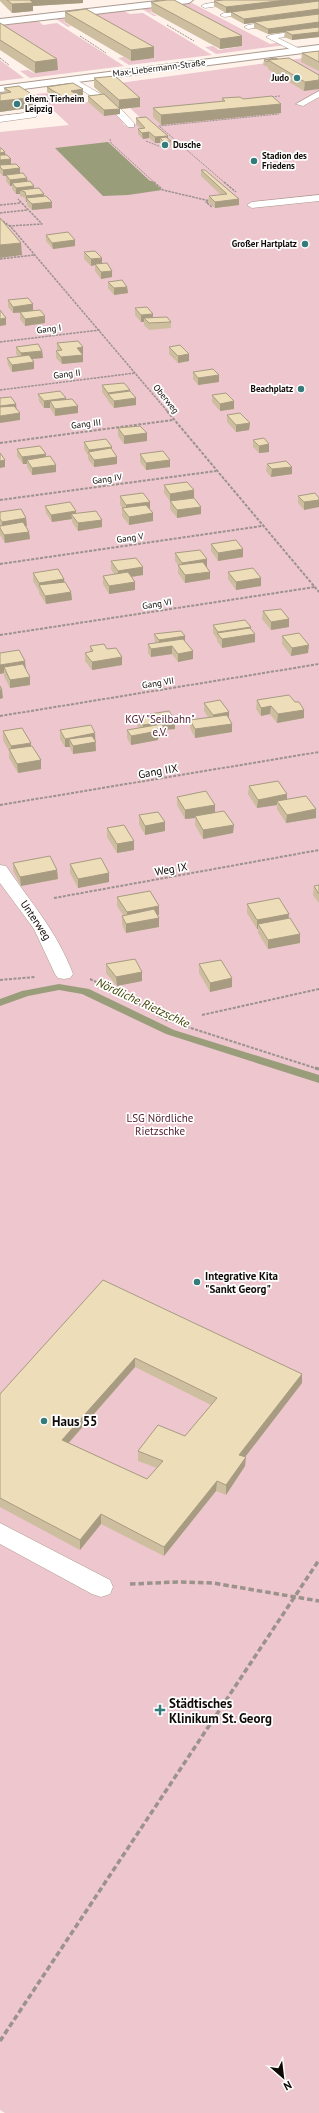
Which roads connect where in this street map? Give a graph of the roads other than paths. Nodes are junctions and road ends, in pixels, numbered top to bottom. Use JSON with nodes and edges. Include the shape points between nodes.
{"nodes":[{"id":1,"x":189,"y":0,"type":"edge"},
{"id":2,"x":251,"y":0,"type":"edge"},
{"id":3,"x":205,"y":6,"type":"dead end"},
{"id":4,"x":264,"y":10,"type":"edge"},
{"id":5,"x":224,"y":15,"type":"edge"},
{"id":6,"x":287,"y":21,"type":"edge"},
{"id":7,"x":0,"y":22,"type":"edge"},
{"id":8,"x":248,"y":26,"type":"edge"},
{"id":9,"x":319,"y":30,"type":"edge"},
{"id":10,"x":319,"y":48,"type":"edge"},
{"id":11,"x":297,"y":50,"type":"junction"},
{"id":12,"x":71,"y":80,"type":"junction"},
{"id":13,"x":0,"y":89,"type":"edge"},
{"id":14,"x":318,"y":96,"type":"edge"},
{"id":15,"x":300,"y":104,"type":"road end"},
{"id":16,"x":33,"y":115,"type":"dead end"},
{"id":17,"x":0,"y":119,"type":"edge"},
{"id":18,"x":130,"y":125,"type":"road end"},
{"id":19,"x":319,"y":198,"type":"edge"},
{"id":20,"x":252,"y":205,"type":"road end"},
{"id":21,"x":0,"y":870,"type":"edge"},
{"id":22,"x":64,"y":974,"type":"road end"},
{"id":23,"x":1,"y":1536,"type":"edge"},
{"id":24,"x":101,"y":1586,"type":"road end"}],
"edges":[{"from":1,"to":7,"type":"main road"},
{"from":2,"to":3,"type":"lane"},
{"from":4,"to":5,"type":"lane"},
{"from":6,"to":8,"type":"lane"},
{"from":9,"to":11,"type":"lane","via":[[270,37]]},
{"from":10,"to":11,"type":"main road","name":"Max-Liebermann-Straße"},
{"from":11,"to":12,"type":"main road","name":"Max-Liebermann-Straße"},
{"from":12,"to":13,"type":"main road","name":"Max-Liebermann-Straße"},
{"from":12,"to":18,"type":"lane","via":[[106,100]]},
{"from":14,"to":15,"type":"lane"},
{"from":16,"to":17,"type":"lane"},
{"from":19,"to":20,"type":"lane"},
{"from":21,"to":22,"type":"lane","name":"Unterweg","via":[[6,881],[26,903],[56,949]]},
{"from":23,"to":24,"type":"lane"}]}
